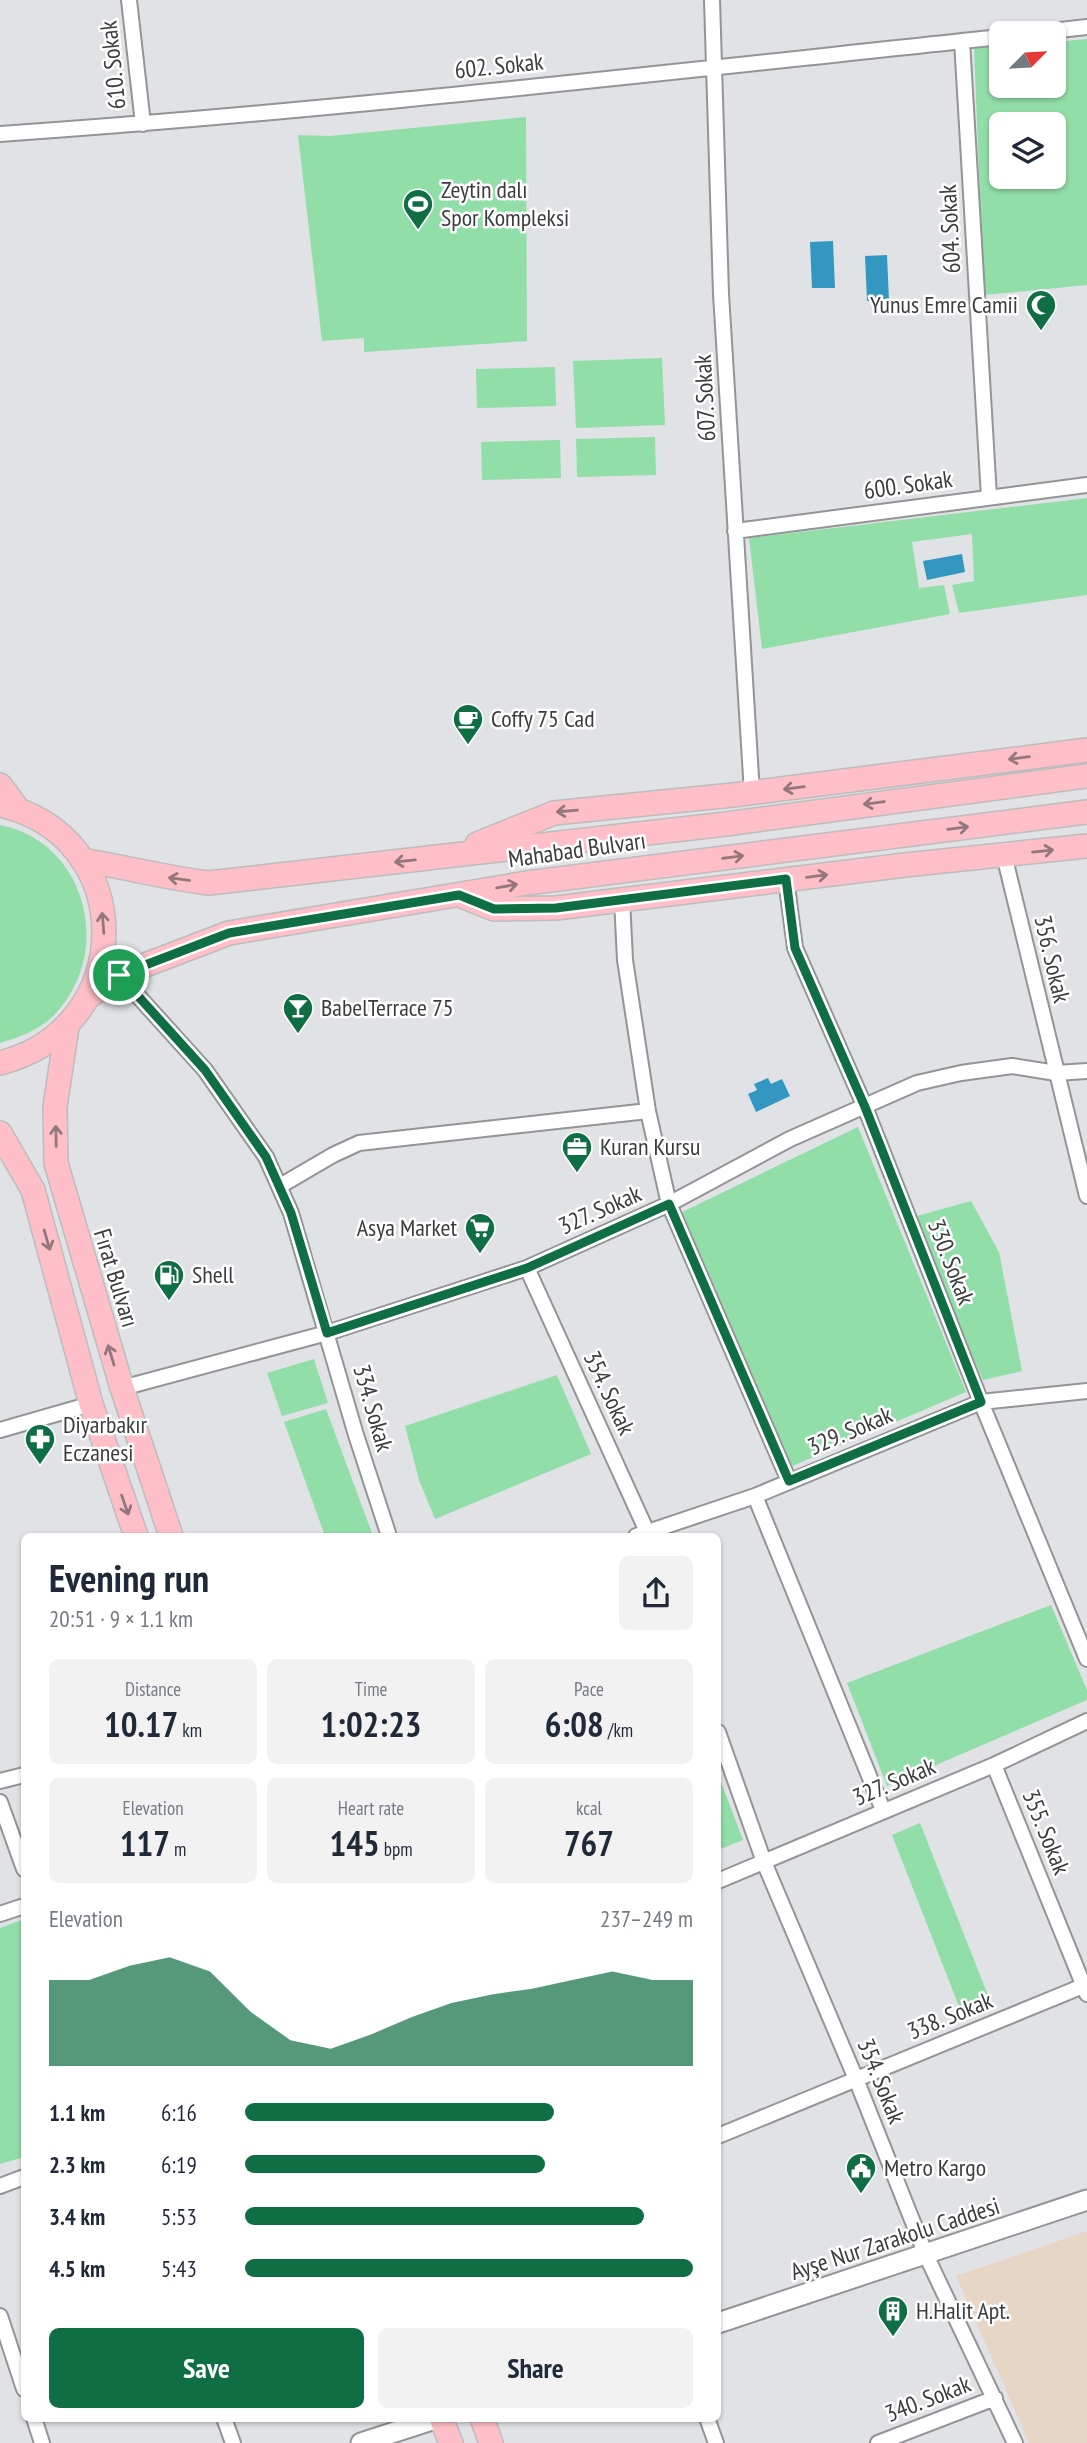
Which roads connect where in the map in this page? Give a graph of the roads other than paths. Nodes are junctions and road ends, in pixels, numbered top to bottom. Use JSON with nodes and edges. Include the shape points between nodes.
{"nodes":[{"id":1,"x":129,"y":0,"type":"edge"},
{"id":2,"x":712,"y":0,"type":"edge"},
{"id":3,"x":1087,"y":27,"type":"edge"},
{"id":4,"x":1066,"y":29,"type":"edge"},
{"id":5,"x":989,"y":38,"type":"edge"},
{"id":6,"x":962,"y":41,"type":"junction"},
{"id":7,"x":714,"y":69,"type":"junction"},
{"id":8,"x":143,"y":124,"type":"junction"},
{"id":9,"x":0,"y":134,"type":"edge"},
{"id":10,"x":1087,"y":485,"type":"edge"},
{"id":11,"x":989,"y":498,"type":"junction"},
{"id":12,"x":735,"y":531,"type":"junction"},
{"id":13,"x":1087,"y":750,"type":"edge"},
{"id":14,"x":1087,"y":776,"type":"edge"},
{"id":15,"x":0,"y":785,"type":"edge"},
{"id":16,"x":752,"y":793,"type":"junction"},
{"id":17,"x":8,"y":806,"type":"edge"},
{"id":18,"x":1087,"y":813,"type":"edge"},
{"id":19,"x":1087,"y":846,"type":"edge"},
{"id":20,"x":451,"y":855,"type":"junction"},
{"id":21,"x":1004,"y":855,"type":"junction"},
{"id":22,"x":82,"y":860,"type":"junction"},
{"id":23,"x":786,"y":879,"type":"junction"},
{"id":24,"x":459,"y":895,"type":"junction"},
{"id":25,"x":622,"y":899,"type":"junction"},
{"id":26,"x":119,"y":975,"type":"junction"},
{"id":27,"x":90,"y":996,"type":"junction"},
{"id":28,"x":67,"y":1027,"type":"junction"},
{"id":29,"x":0,"y":1063,"type":"edge"},
{"id":30,"x":1087,"y":1071,"type":"edge"},
{"id":31,"x":1056,"y":1073,"type":"junction"},
{"id":32,"x":865,"y":1107,"type":"junction"},
{"id":33,"x":648,"y":1111,"type":"junction"},
{"id":34,"x":1,"y":1136,"type":"edge"},
{"id":35,"x":62,"y":1186,"type":"junction"},
{"id":36,"x":280,"y":1186,"type":"junction"},
{"id":37,"x":33,"y":1190,"type":"junction"},
{"id":38,"x":1087,"y":1196,"type":"edge"},
{"id":39,"x":669,"y":1204,"type":"junction"},
{"id":40,"x":527,"y":1268,"type":"junction"},
{"id":41,"x":327,"y":1333,"type":"junction"},
{"id":42,"x":121,"y":1388,"type":"junction"},
{"id":43,"x":1087,"y":1391,"type":"edge"},
{"id":44,"x":981,"y":1402,"type":"junction"},
{"id":45,"x":91,"y":1404,"type":"junction"},
{"id":46,"x":0,"y":1430,"type":"edge"},
{"id":47,"x":789,"y":1481,"type":"junction"},
{"id":48,"x":755,"y":1496,"type":"junction"},
{"id":49,"x":135,"y":1533,"type":"edge"},
{"id":50,"x":170,"y":1533,"type":"edge"},
{"id":51,"x":388,"y":1533,"type":"edge"},
{"id":52,"x":643,"y":1533,"type":"edge"},
{"id":53,"x":650,"y":1533,"type":"edge"},
{"id":54,"x":1087,"y":1659,"type":"edge"},
{"id":55,"x":1087,"y":1721,"type":"edge"},
{"id":56,"x":721,"y":1740,"type":"edge"},
{"id":57,"x":994,"y":1765,"type":"junction"},
{"id":58,"x":21,"y":1775,"type":"edge"},
{"id":59,"x":0,"y":1781,"type":"edge"},
{"id":60,"x":0,"y":1802,"type":"edge"},
{"id":61,"x":883,"y":1810,"type":"junction"},
{"id":62,"x":21,"y":1861,"type":"edge"},
{"id":63,"x":764,"y":1862,"type":"junction"},
{"id":64,"x":721,"y":1880,"type":"edge"},
{"id":65,"x":21,"y":1907,"type":"edge"},
{"id":66,"x":0,"y":1914,"type":"edge"},
{"id":67,"x":1085,"y":1990,"type":"edge"},
{"id":68,"x":856,"y":2079,"type":"junction"},
{"id":69,"x":721,"y":2135,"type":"edge"},
{"id":70,"x":21,"y":2178,"type":"edge"},
{"id":71,"x":0,"y":2186,"type":"edge"},
{"id":72,"x":1087,"y":2200,"type":"edge"},
{"id":73,"x":926,"y":2255,"type":"junction"},
{"id":74,"x":0,"y":2316,"type":"edge"},
{"id":75,"x":721,"y":2322,"type":"edge"},
{"id":76,"x":21,"y":2380,"type":"edge"},
{"id":77,"x":995,"y":2398,"type":"junction"},
{"id":78,"x":35,"y":2422,"type":"edge"},
{"id":79,"x":225,"y":2422,"type":"edge"},
{"id":80,"x":427,"y":2422,"type":"edge"},
{"id":81,"x":442,"y":2422,"type":"edge"},
{"id":82,"x":483,"y":2422,"type":"edge"},
{"id":83,"x":708,"y":2422,"type":"edge"},
{"id":84,"x":42,"y":2443,"type":"edge"},
{"id":85,"x":233,"y":2443,"type":"edge"},
{"id":86,"x":361,"y":2443,"type":"edge"},
{"id":87,"x":451,"y":2443,"type":"edge"},
{"id":88,"x":491,"y":2443,"type":"edge"},
{"id":89,"x":716,"y":2443,"type":"edge"},
{"id":90,"x":878,"y":2443,"type":"edge"},
{"id":91,"x":1015,"y":2443,"type":"edge"}],
"edges":[{"from":1,"to":8,"type":"street","name":"610. Sokak"},
{"from":2,"to":7,"type":"street","name":"607. Sokak"},
{"from":3,"to":4,"type":"street"},
{"from":5,"to":6,"type":"street","name":"602. Sokak"},
{"from":6,"to":7,"type":"street","name":"602. Sokak"},
{"from":6,"to":11,"type":"street","name":"604. Sokak"},
{"from":7,"to":8,"type":"street","name":"602. Sokak"},
{"from":7,"to":12,"type":"street","name":"607. Sokak"},
{"from":8,"to":9,"type":"street","name":"602. Sokak"},
{"from":10,"to":11,"type":"street","name":"600. Sokak"},
{"from":11,"to":12,"type":"street","name":"600. Sokak"},
{"from":12,"to":16,"type":"street","name":"607. Sokak"},
{"from":13,"to":16,"type":"main road","one_way":true},
{"from":14,"to":20,"type":"main road","name":"Mahabad Bulvarı","one_way":true},
{"from":15,"to":17,"type":"main road"},
{"from":16,"to":20,"type":"main road","one_way":true,"via":[[554,813]]},
{"from":17,"to":22,"type":"main road","via":[[54,829]]},
{"from":24,"to":18,"type":"main road","name":"Mahabad Bulvarı","one_way":true},
{"from":21,"to":19,"type":"main road","one_way":true},
{"from":20,"to":22,"type":"main road","name":"Mahabad Bulvarı","one_way":true,"via":[[209,883]]},
{"from":23,"to":21,"type":"main road","one_way":true},
{"from":21,"to":31,"type":"street","name":"356. Sokak"},
{"from":27,"to":22,"type":"main road","one_way":true,"via":[[102,962],[105,927],[98,892]]},
{"from":23,"to":25,"type":"main road"},
{"from":23,"to":32,"type":"street","name":"330. Sokak","via":[[795,948]]},
{"from":24,"to":25,"type":"main road","via":[[494,909],[556,908]]},
{"from":24,"to":26,"type":"main road","name":"Mahabad Bulvarı","via":[[229,933]]},
{"from":25,"to":33,"type":"street","via":[[625,960]]},
{"from":26,"to":27,"type":"main road","name":"Mahabad Bulvarı"},
{"from":26,"to":36,"type":"street","name":"334. Sokak","via":[[205,1070],[266,1157]]},
{"from":27,"to":28,"type":"main road"},
{"from":28,"to":29,"type":"main road","via":[[19,1059]]},
{"from":35,"to":28,"type":"main road","name":"Fırat Bulvarı","one_way":true,"via":[[56,1163],[55,1107]]},
{"from":30,"to":31,"type":"street","name":"327. Sokak"},
{"from":31,"to":32,"type":"street","name":"327. Sokak","via":[[1012,1066],[961,1073],[917,1083]]},
{"from":31,"to":38,"type":"street","name":"356. Sokak"},
{"from":32,"to":39,"type":"street","name":"327. Sokak","via":[[790,1139]]},
{"from":32,"to":44,"type":"street","name":"330. Sokak"},
{"from":33,"to":36,"type":"street","via":[[359,1143]]},
{"from":33,"to":39,"type":"street"},
{"from":34,"to":37,"type":"main road"},
{"from":35,"to":37,"type":"main road","via":[[51,1170],[44,1170],[38,1173]]},
{"from":42,"to":35,"type":"main road","name":"Fırat Bulvarı","one_way":true},
{"from":36,"to":41,"type":"street","name":"334. Sokak"},
{"from":37,"to":45,"type":"main road","one_way":true},
{"from":39,"to":40,"type":"street","name":"327. Sokak"},
{"from":39,"to":47,"type":"street"},
{"from":40,"to":41,"type":"street","name":"327. Sokak"},
{"from":40,"to":52,"type":"street","name":"354. Sokak"},
{"from":41,"to":42,"type":"street","name":"327. Sokak"},
{"from":41,"to":51,"type":"street","name":"334. Sokak"},
{"from":42,"to":50,"type":"main road","name":"Fırat Bulvarı"},
{"from":43,"to":44,"type":"street","name":"329. Sokak"},
{"from":44,"to":47,"type":"street","name":"329. Sokak"},
{"from":44,"to":54,"type":"street","name":"330. Sokak"},
{"from":45,"to":46,"type":"street"},
{"from":45,"to":49,"type":"main road","one_way":true},
{"from":47,"to":48,"type":"street","name":"329. Sokak"},
{"from":48,"to":53,"type":"street","name":"329. Sokak"},
{"from":48,"to":61,"type":"street"},
{"from":55,"to":57,"type":"street","name":"327. Sokak"},
{"from":56,"to":63,"type":"street","name":"354. Sokak"},
{"from":57,"to":61,"type":"street","name":"327. Sokak"},
{"from":57,"to":67,"type":"street","name":"355. Sokak"},
{"from":58,"to":59,"type":"street"},
{"from":60,"to":62,"type":"street"},
{"from":61,"to":63,"type":"street","name":"327. Sokak"},
{"from":63,"to":64,"type":"street","name":"327. Sokak"},
{"from":63,"to":68,"type":"street","name":"354. Sokak"},
{"from":65,"to":66,"type":"street"},
{"from":67,"to":68,"type":"street","name":"338. Sokak"},
{"from":68,"to":69,"type":"street","name":"338. Sokak"},
{"from":68,"to":73,"type":"street","name":"354. Sokak"},
{"from":70,"to":71,"type":"street"},
{"from":72,"to":73,"type":"street","name":"Ayşe Nur Zarakolu Caddesi"},
{"from":73,"to":75,"type":"street","name":"Ayşe Nur Zarakolu Caddesi"},
{"from":73,"to":77,"type":"street","name":"354. Sokak"},
{"from":74,"to":76,"type":"street"},
{"from":77,"to":90,"type":"street","name":"340. Sokak"},
{"from":77,"to":91,"type":"street","name":"354. Sokak"},
{"from":78,"to":84,"type":"street"},
{"from":79,"to":85,"type":"street"},
{"from":80,"to":86,"type":"street"},
{"from":81,"to":87,"type":"main road"},
{"from":82,"to":88,"type":"main road"},
{"from":83,"to":89,"type":"street"}]}
